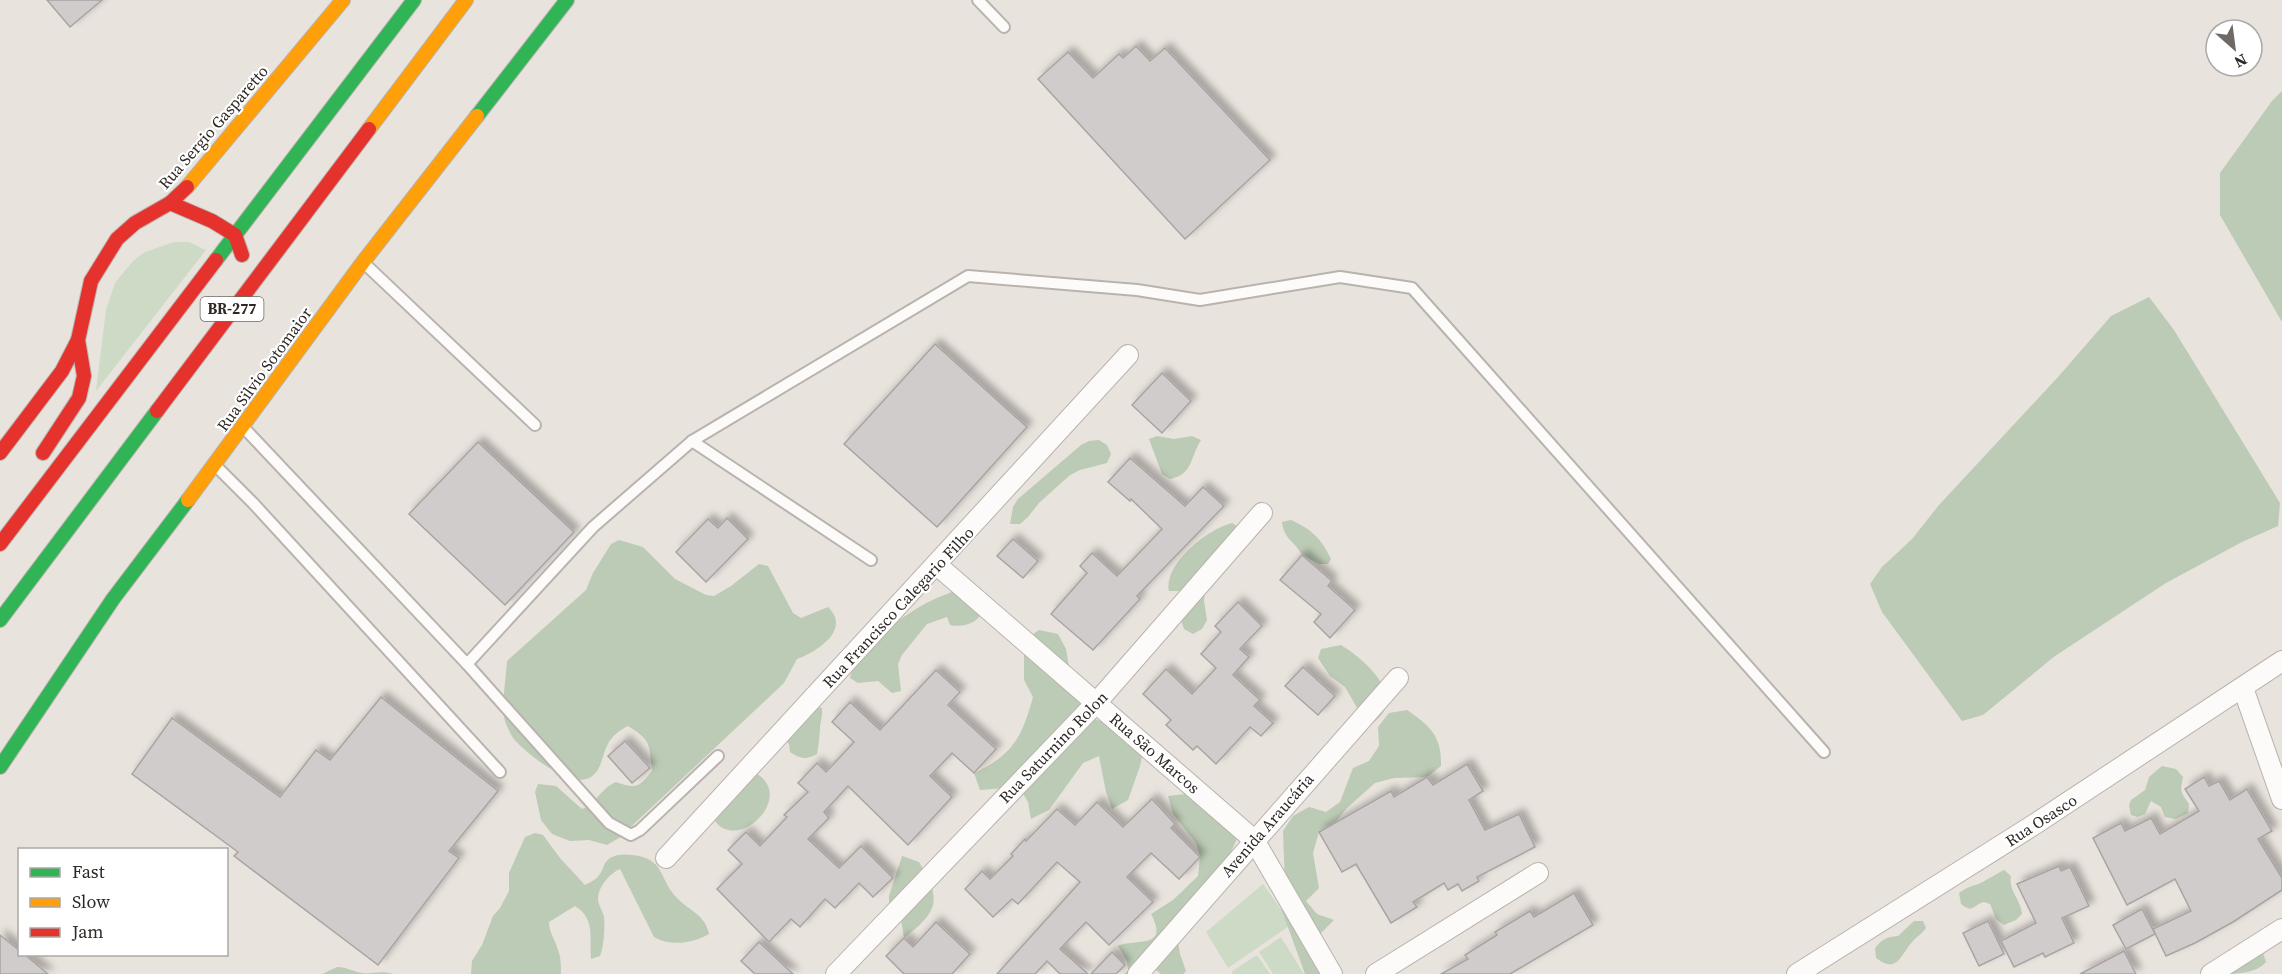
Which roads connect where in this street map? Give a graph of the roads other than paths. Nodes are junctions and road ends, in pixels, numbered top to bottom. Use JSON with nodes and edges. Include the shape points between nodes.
{"nodes":[{"id":1,"x":343,"y":0,"type":"edge"},
{"id":2,"x":414,"y":0,"type":"edge"},
{"id":3,"x":466,"y":0,"type":"edge"},
{"id":4,"x":567,"y":0,"type":"edge"},
{"id":5,"x":978,"y":0,"type":"edge"},
{"id":6,"x":333,"y":6,"type":"edge"},
{"id":7,"x":1004,"y":27,"type":"dead end"},
{"id":8,"x":170,"y":202,"type":"junction"},
{"id":9,"x":235,"y":235,"type":"junction"},
{"id":10,"x":363,"y":262,"type":"junction"},
{"id":11,"x":241,"y":270,"type":"dead end"},
{"id":12,"x":78,"y":340,"type":"junction"},
{"id":13,"x":1128,"y":355,"type":"dead end"},
{"id":14,"x":168,"y":373,"type":"dead end"},
{"id":15,"x":535,"y":425,"type":"dead end"},
{"id":16,"x":243,"y":427,"type":"junction"},
{"id":17,"x":692,"y":441,"type":"junction"},
{"id":18,"x":0,"y":453,"type":"edge"},
{"id":19,"x":214,"y":465,"type":"junction"},
{"id":20,"x":33,"y":468,"type":"dead end"},
{"id":21,"x":1262,"y":513,"type":"dead end"},
{"id":22,"x":57,"y":541,"type":"junction"},
{"id":23,"x":0,"y":544,"type":"edge"},
{"id":24,"x":872,"y":560,"type":"dead end"},
{"id":25,"x":937,"y":565,"type":"junction"},
{"id":26,"x":0,"y":620,"type":"edge"},
{"id":27,"x":2282,"y":661,"type":"edge"},
{"id":28,"x":466,"y":664,"type":"junction"},
{"id":29,"x":1398,"y":678,"type":"dead end"},
{"id":30,"x":2242,"y":688,"type":"junction"},
{"id":31,"x":1097,"y":702,"type":"junction"},
{"id":32,"x":1824,"y":752,"type":"dead end"},
{"id":33,"x":718,"y":756,"type":"dead end"},
{"id":34,"x":0,"y":767,"type":"edge"},
{"id":35,"x":500,"y":772,"type":"dead end"},
{"id":36,"x":2282,"y":799,"type":"edge"},
{"id":37,"x":1254,"y":840,"type":"junction"},
{"id":38,"x":666,"y":858,"type":"dead end"},
{"id":39,"x":1538,"y":873,"type":"dead end"},
{"id":40,"x":2282,"y":929,"type":"edge"},
{"id":41,"x":836,"y":974,"type":"edge"},
{"id":42,"x":1137,"y":974,"type":"edge"},
{"id":43,"x":1332,"y":974,"type":"edge"},
{"id":44,"x":1376,"y":974,"type":"edge"},
{"id":45,"x":1797,"y":974,"type":"edge"},
{"id":46,"x":2211,"y":974,"type":"edge"}],
"edges":[{"from":1,"to":6,"type":"main road","name":"Rua Sergio Gasparetto"},
{"from":2,"to":9,"type":"main road","number":"BR-277"},
{"from":3,"to":22,"type":"main road","number":"BR-277"},
{"from":4,"to":10,"type":"main road","name":"Rua Silvio Sotomaior"},
{"from":5,"to":7,"type":"lane"},
{"from":6,"to":8,"type":"main road","name":"Rua Sergio Gasparetto","via":[[189,185]]},
{"from":8,"to":9,"type":"main road"},
{"from":8,"to":12,"type":"main road","name":"Rua Sergio Gasparetto","via":[[117,239],[91,281]]},
{"from":9,"to":11,"type":"main road","via":[[244,262]]},
{"from":9,"to":23,"type":"main road","number":"BR-277"},
{"from":10,"to":15,"type":"lane"},
{"from":10,"to":16,"type":"main road","name":"Rua Silvio Sotomaior"},
{"from":12,"to":18,"type":"main road","name":"Rua Sergio Gasparetto","via":[[62,371]]},
{"from":12,"to":20,"type":"main road","via":[[84,376],[79,398]]},
{"from":13,"to":25,"type":"street","name":"Rua Francisco Calegario Filho"},
{"from":14,"to":22,"type":"main road","via":[[113,448]]},
{"from":16,"to":19,"type":"main road","name":"Rua Silvio Sotomaior"},
{"from":16,"to":28,"type":"lane"},
{"from":17,"to":24,"type":"lane"},
{"from":17,"to":28,"type":"lane","via":[[593,527]]},
{"from":17,"to":32,"type":"lane","via":[[969,276],[1137,290],[1200,300],[1340,276],[1412,288]]},
{"from":19,"to":34,"type":"main road","name":"Rua Silvio Sotomaior","via":[[113,600]]},
{"from":19,"to":35,"type":"lane"},
{"from":21,"to":31,"type":"street","name":"Rua Saturnino Rolon"},
{"from":22,"to":26,"type":"main road","number":"BR-277"},
{"from":25,"to":31,"type":"street","name":"Rua São Marcos"},
{"from":25,"to":38,"type":"street","name":"Rua Francisco Calegario Filho"},
{"from":27,"to":30,"type":"street","name":"Rua Osasco"},
{"from":28,"to":33,"type":"lane","via":[[609,823],[631,835]]},
{"from":29,"to":37,"type":"street","name":"Avenida Araucária"},
{"from":30,"to":36,"type":"street"},
{"from":30,"to":45,"type":"street","name":"Rua Osasco","via":[[2036,824]]},
{"from":31,"to":37,"type":"street","name":"Rua São Marcos"},
{"from":31,"to":41,"type":"street","name":"Rua Saturnino Rolon"},
{"from":37,"to":42,"type":"street","name":"Avenida Araucária"},
{"from":37,"to":43,"type":"street","name":"Rua São Marcos"},
{"from":39,"to":44,"type":"street"},
{"from":40,"to":46,"type":"street"}]}
